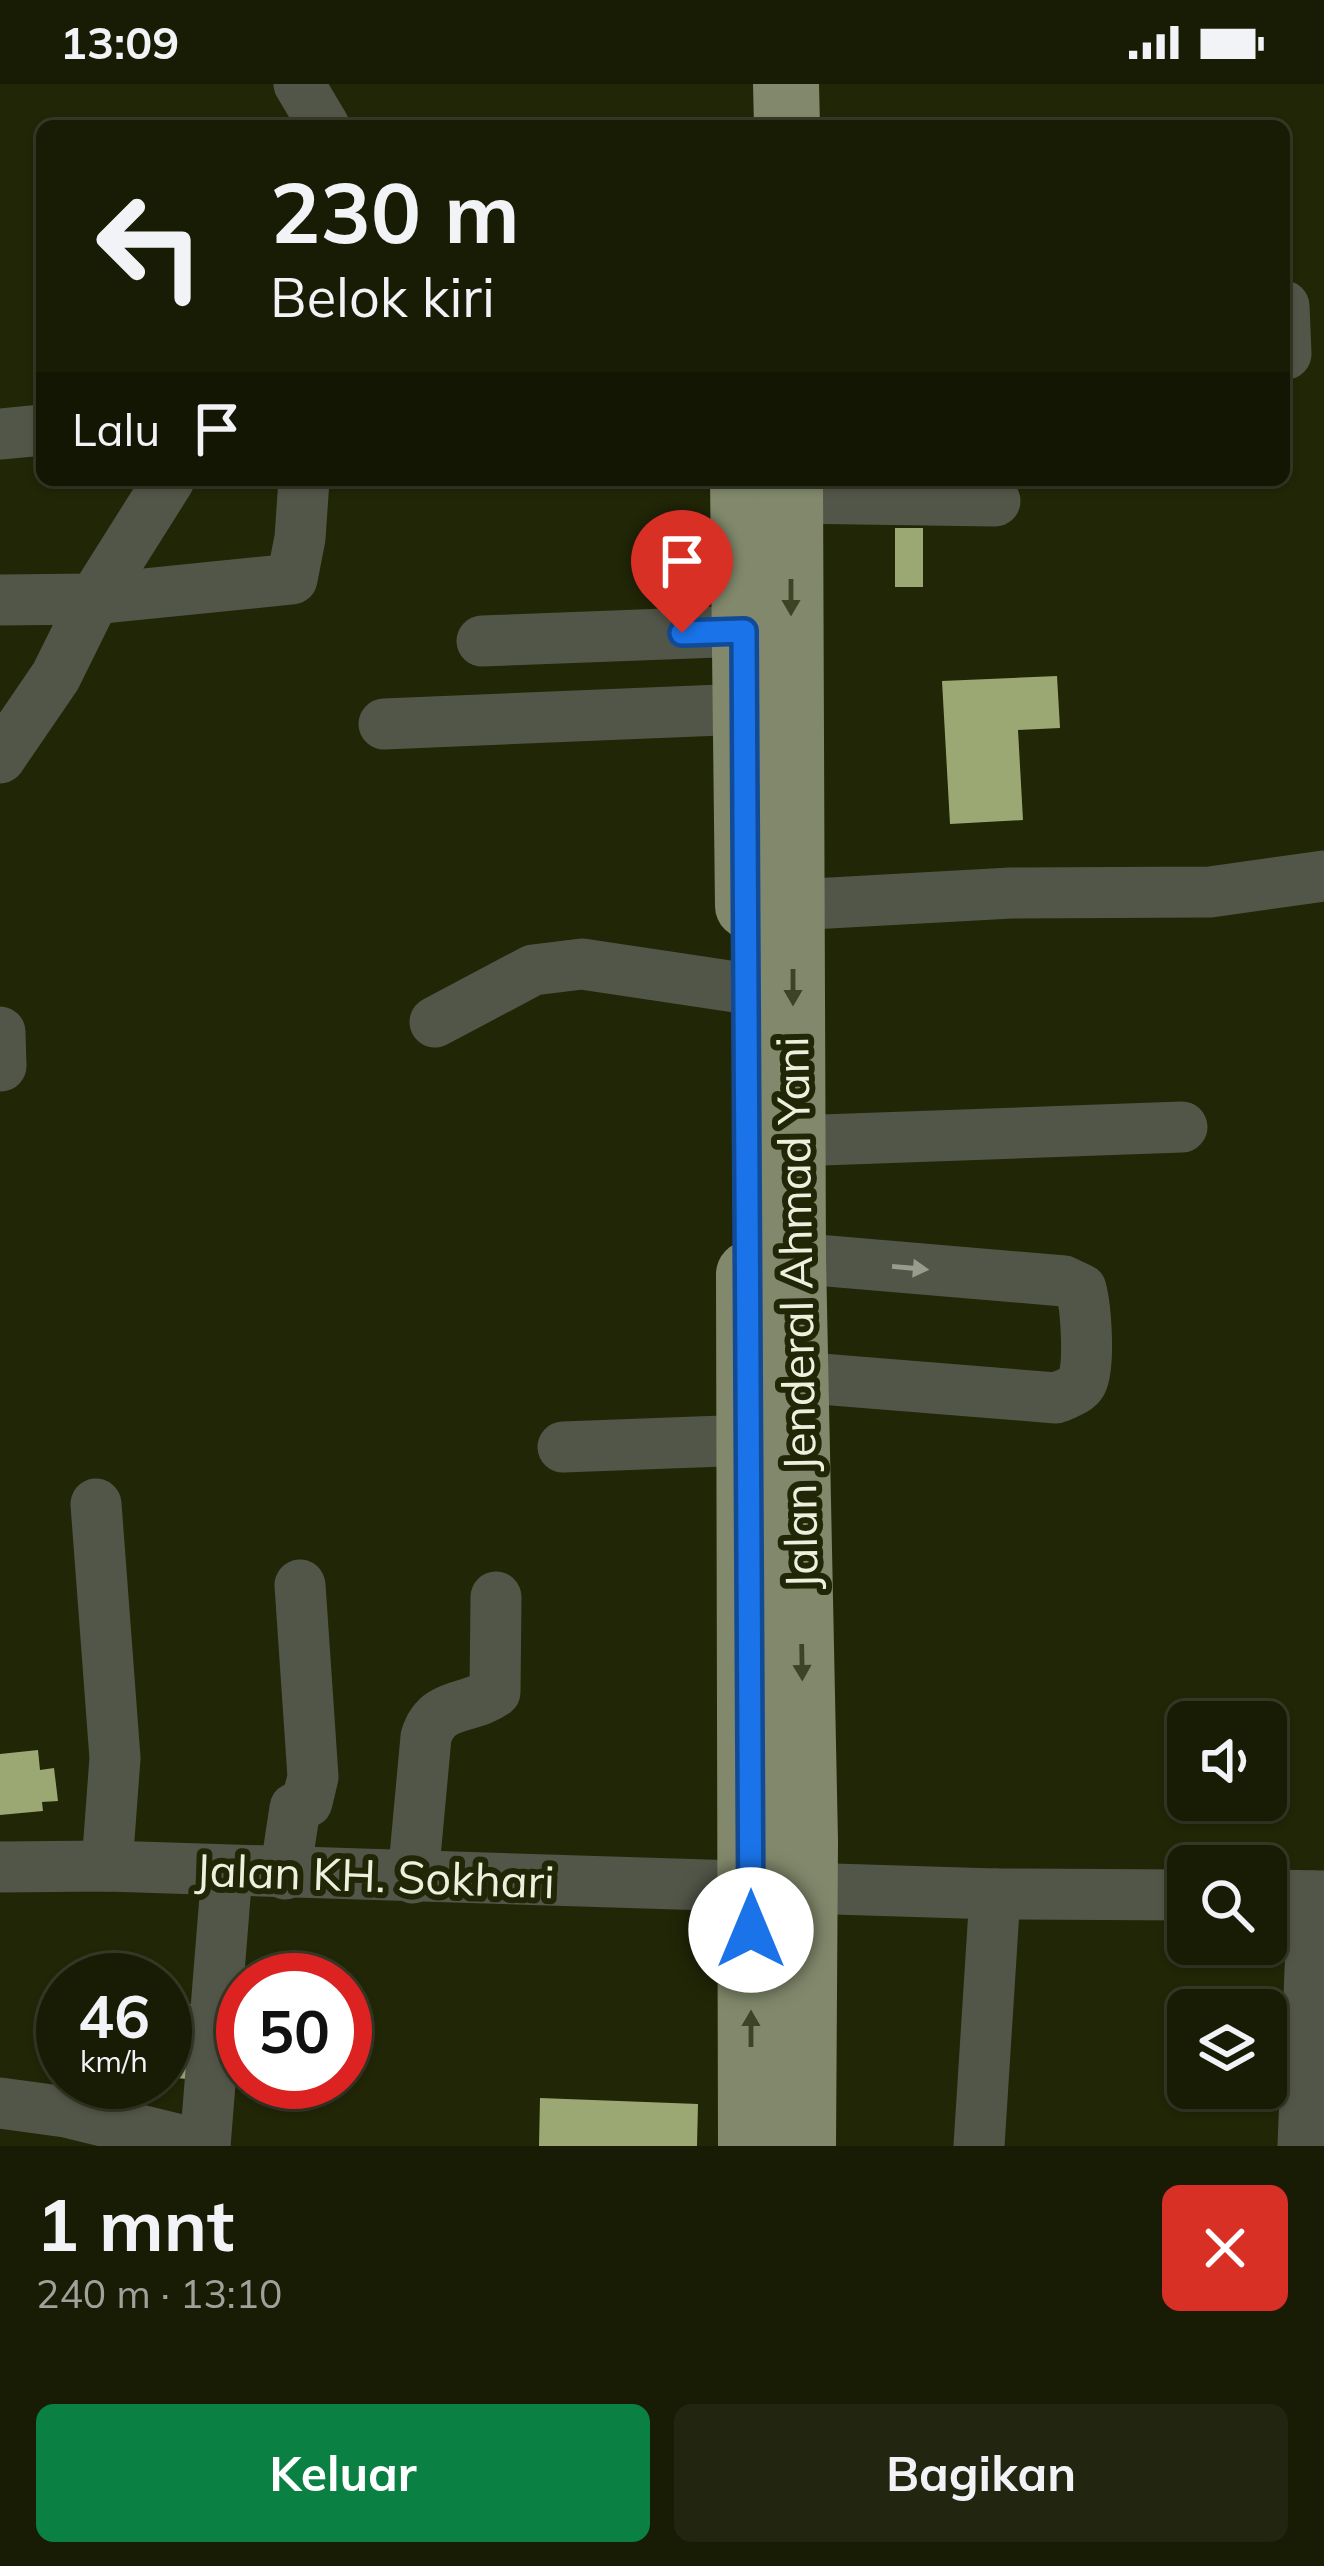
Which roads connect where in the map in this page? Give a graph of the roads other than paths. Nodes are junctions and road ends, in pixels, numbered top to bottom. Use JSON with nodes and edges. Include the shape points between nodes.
{"nodes":[{"id":1,"x":299,"y":84,"type":"edge"},
{"id":2,"x":741,"y":84,"type":"edge"},
{"id":3,"x":787,"y":84,"type":"edge"},
{"id":4,"x":321,"y":120,"type":"edge"},
{"id":5,"x":742,"y":120,"type":"edge"},
{"id":6,"x":787,"y":120,"type":"edge"},
{"id":7,"x":36,"y":431,"type":"edge"},
{"id":8,"x":0,"y":434,"type":"edge"},
{"id":9,"x":165,"y":486,"type":"edge"},
{"id":10,"x":303,"y":486,"type":"edge"},
{"id":11,"x":774,"y":486,"type":"edge"},
{"id":12,"x":995,"y":501,"type":"dead end"},
{"id":13,"x":94,"y":599,"type":"junction"},
{"id":14,"x":0,"y":600,"type":"edge"},
{"id":15,"x":744,"y":631,"type":"junction"},
{"id":16,"x":482,"y":641,"type":"dead end"},
{"id":17,"x":745,"y":710,"type":"junction"},
{"id":18,"x":384,"y":724,"type":"dead end"},
{"id":19,"x":0,"y":758,"type":"edge"},
{"id":20,"x":1324,"y":876,"type":"edge"},
{"id":21,"x":770,"y":907,"type":"junction"},
{"id":22,"x":749,"y":989,"type":"junction"},
{"id":23,"x":435,"y":1022,"type":"dead end"},
{"id":24,"x":0,"y":1032,"type":"edge"},
{"id":25,"x":2,"y":1066,"type":"edge"},
{"id":26,"x":1182,"y":1127,"type":"dead end"},
{"id":27,"x":794,"y":1142,"type":"junction"},
{"id":28,"x":793,"y":1258,"type":"junction"},
{"id":29,"x":796,"y":1377,"type":"junction"},
{"id":30,"x":749,"y":1440,"type":"junction"},
{"id":31,"x":562,"y":1447,"type":"dead end"},
{"id":32,"x":96,"y":1504,"type":"dead end"},
{"id":33,"x":300,"y":1585,"type":"dead end"},
{"id":34,"x":496,"y":1597,"type":"dead end"},
{"id":35,"x":107,"y":1866,"type":"junction"},
{"id":36,"x":0,"y":1867,"type":"edge"},
{"id":37,"x":227,"y":1872,"type":"junction"},
{"id":38,"x":284,"y":1874,"type":"junction"},
{"id":39,"x":413,"y":1878,"type":"junction"},
{"id":40,"x":777,"y":1888,"type":"junction"},
{"id":41,"x":995,"y":1894,"type":"junction"},
{"id":42,"x":1167,"y":1895,"type":"edge"},
{"id":43,"x":1301,"y":1896,"type":"edge"},
{"id":44,"x":0,"y":2103,"type":"edge"},
{"id":45,"x":205,"y":2146,"type":"edge"},
{"id":46,"x":751,"y":2146,"type":"edge"},
{"id":47,"x":803,"y":2146,"type":"edge"},
{"id":48,"x":980,"y":2146,"type":"edge"},
{"id":49,"x":1303,"y":2146,"type":"edge"}],
"edges":[{"from":1,"to":4,"type":"street"},
{"from":2,"to":5,"type":"main road"},
{"from":3,"to":6,"type":"main road"},
{"from":7,"to":8,"type":"street"},
{"from":9,"to":13,"type":"street"},
{"from":10,"to":13,"type":"street","via":[[292,579]]},
{"from":11,"to":12,"type":"street"},
{"from":11,"to":15,"type":"main road","name":"Jalan Jenderal Ahmad Yani"},
{"from":11,"to":21,"type":"main road","name":"Jalan Jenderal Ahmad Yani","one_way":true},
{"from":13,"to":14,"type":"street"},
{"from":13,"to":19,"type":"street","via":[[56,676]]},
{"from":15,"to":16,"type":"street"},
{"from":15,"to":17,"type":"main road","name":"Jalan Jenderal Ahmad Yani"},
{"from":17,"to":18,"type":"street"},
{"from":17,"to":21,"type":"main road","name":"Jalan Jenderal Ahmad Yani"},
{"from":20,"to":21,"type":"street","via":[[1210,892]]},
{"from":21,"to":22,"type":"main road","name":"Jalan Jenderal Ahmad Yani"},
{"from":21,"to":27,"type":"main road","name":"Jalan Jenderal Ahmad Yani","one_way":true},
{"from":22,"to":23,"type":"street","via":[[582,964],[533,970]]},
{"from":22,"to":30,"type":"main road","name":"Jalan Jenderal Ahmad Yani"},
{"from":24,"to":25,"type":"street"},
{"from":26,"to":27,"type":"street"},
{"from":27,"to":28,"type":"main road","name":"Jalan Jenderal Ahmad Yani"},
{"from":28,"to":29,"type":"main road","name":"Jalan Jenderal Ahmad Yani"},
{"from":28,"to":29,"type":"street","one_way":true,"via":[[1064,1281],[1081,1289],[1086,1308],[1083,1380],[1056,1398]]},
{"from":29,"to":40,"type":"main road","name":"Jalan Jenderal Ahmad Yani","one_way":true},
{"from":30,"to":31,"type":"street"},
{"from":30,"to":40,"type":"main road","name":"Jalan Jenderal Ahmad Yani"},
{"from":32,"to":35,"type":"street","via":[[115,1758]]},
{"from":33,"to":38,"type":"street","via":[[313,1777],[308,1802],[290,1819]]},
{"from":34,"to":39,"type":"street","via":[[495,1692],[443,1712],[426,1737]]},
{"from":35,"to":36,"type":"street","name":"Jalan KH. Sokhari"},
{"from":35,"to":37,"type":"street","name":"Jalan KH. Sokhari"},
{"from":37,"to":38,"type":"street","name":"Jalan KH. Sokhari"},
{"from":37,"to":45,"type":"street"},
{"from":38,"to":39,"type":"street","name":"Jalan KH. Sokhari"},
{"from":39,"to":40,"type":"street","name":"Jalan KH. Sokhari"},
{"from":40,"to":41,"type":"street","name":"Jalan KH. Sokhari"},
{"from":46,"to":40,"type":"main road","name":"Jalan Jenderal Ahmad Yani","one_way":true},
{"from":40,"to":47,"type":"main road","name":"Jalan Jenderal Ahmad Yani"},
{"from":41,"to":42,"type":"street","name":"Jalan KH. Sokhari"},
{"from":41,"to":48,"type":"street"},
{"from":43,"to":49,"type":"street"},
{"from":44,"to":45,"type":"street"}]}
